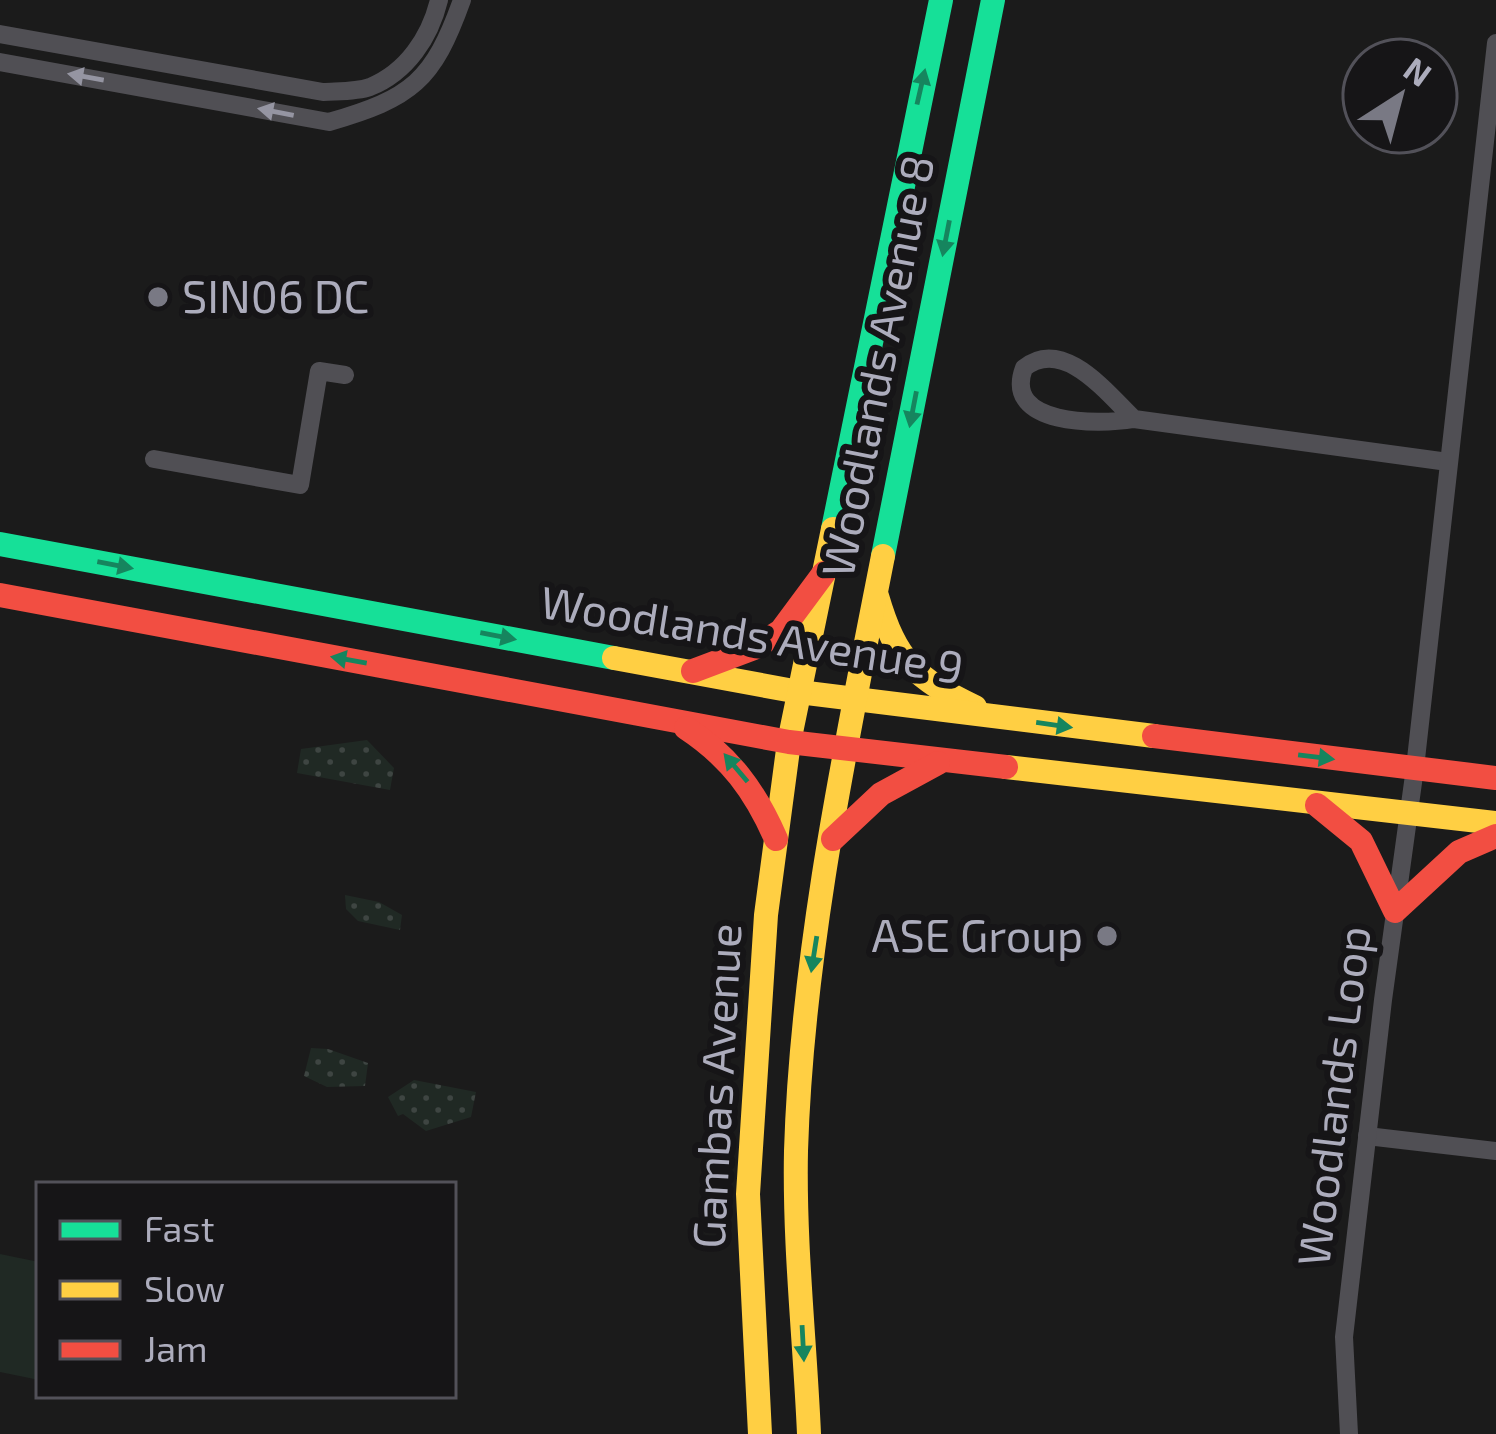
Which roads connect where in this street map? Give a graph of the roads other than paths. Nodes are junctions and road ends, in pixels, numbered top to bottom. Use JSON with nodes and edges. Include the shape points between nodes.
{"nodes":[{"id":1,"x":439,"y":0,"type":"edge"},
{"id":2,"x":462,"y":0,"type":"edge"},
{"id":3,"x":941,"y":0,"type":"edge"},
{"id":4,"x":993,"y":0,"type":"edge"},
{"id":5,"x":0,"y":34,"type":"edge"},
{"id":6,"x":1496,"y":44,"type":"edge"},
{"id":7,"x":0,"y":62,"type":"edge"},
{"id":8,"x":344,"y":375,"type":"dead end"},
{"id":9,"x":1134,"y":419,"type":"junction"},
{"id":10,"x":154,"y":459,"type":"dead end"},
{"id":11,"x":1448,"y":462,"type":"junction"},
{"id":12,"x":0,"y":544,"type":"edge"},
{"id":13,"x":824,"y":573,"type":"junction"},
{"id":14,"x":876,"y":594,"type":"junction"},
{"id":15,"x":0,"y":595,"type":"edge"},
{"id":16,"x":691,"y":672,"type":"junction"},
{"id":17,"x":799,"y":692,"type":"junction"},
{"id":18,"x":855,"y":700,"type":"junction"},
{"id":19,"x":994,"y":717,"type":"junction"},
{"id":20,"x":670,"y":719,"type":"junction"},
{"id":21,"x":789,"y":742,"type":"junction"},
{"id":22,"x":849,"y":750,"type":"junction"},
{"id":23,"x":946,"y":760,"type":"junction"},
{"id":24,"x":1415,"y":768,"type":"junction"},
{"id":25,"x":1496,"y":778,"type":"edge"},
{"id":26,"x":1310,"y":800,"type":"junction"},
{"id":27,"x":1406,"y":812,"type":"junction"},
{"id":28,"x":1496,"y":823,"type":"edge"},
{"id":29,"x":1496,"y":836,"type":"edge"},
{"id":30,"x":776,"y":839,"type":"junction"},
{"id":31,"x":833,"y":839,"type":"junction"},
{"id":32,"x":1395,"y":911,"type":"junction"},
{"id":33,"x":1367,"y":1136,"type":"junction"},
{"id":34,"x":1496,"y":1151,"type":"edge"},
{"id":35,"x":760,"y":1434,"type":"edge"},
{"id":36,"x":809,"y":1434,"type":"edge"},
{"id":37,"x":1349,"y":1434,"type":"edge"}],
"edges":[{"from":1,"to":5,"type":"street","via":[[433,26],[403,68],[368,88],[322,92]]},
{"from":2,"to":7,"type":"street","one_way":true,"via":[[446,46],[424,77],[379,107],[329,122]]},
{"from":13,"to":3,"type":"main road","name":"Woodlands Avenue 8","one_way":true},
{"from":4,"to":14,"type":"main road","name":"Woodlands Avenue 8","one_way":true},
{"from":6,"to":11,"type":"street","name":"Woodlands Loop"},
{"from":8,"to":10,"type":"street","via":[[319,371],[300,485]]},
{"from":9,"to":9,"type":"street","via":[[1106,424],[1042,413],[1020,393],[1024,368],[1036,358],[1066,362]]},
{"from":9,"to":11,"type":"street"},
{"from":11,"to":24,"type":"street","name":"Woodlands Loop"},
{"from":12,"to":16,"type":"main road","name":"Woodlands Avenue 9","one_way":true},
{"from":13,"to":16,"type":"main road","via":[[781,631]]},
{"from":13,"to":17,"type":"main road","name":"Woodlands Avenue 8"},
{"from":14,"to":18,"type":"main road","name":"Woodlands Avenue 8"},
{"from":14,"to":19,"type":"main road","via":[[889,642],[908,668]]},
{"from":20,"to":15,"type":"main road","name":"Woodlands Avenue 9","one_way":true},
{"from":16,"to":17,"type":"main road","name":"Woodlands Avenue 9"},
{"from":17,"to":18,"type":"main road","name":"Woodlands Avenue 9"},
{"from":17,"to":21,"type":"main road","name":"Woodlands Avenue 8"},
{"from":18,"to":19,"type":"main road","name":"Woodlands Avenue 9"},
{"from":18,"to":22,"type":"main road","name":"Woodlands Avenue 8"},
{"from":19,"to":24,"type":"main road","name":"Woodlands Avenue 9","one_way":true},
{"from":20,"to":21,"type":"main road","name":"Woodlands Avenue 9"},
{"from":30,"to":20,"type":"main road","one_way":true,"via":[[737,767]]},
{"from":21,"to":22,"type":"main road","name":"Woodlands Avenue 9"},
{"from":21,"to":30,"type":"main road","name":"Gambas Avenue"},
{"from":22,"to":23,"type":"main road","name":"Woodlands Avenue 9"},
{"from":22,"to":31,"type":"main road","name":"Gambas Avenue"},
{"from":23,"to":26,"type":"main road","name":"Woodlands Avenue 9"},
{"from":23,"to":31,"type":"main road","via":[[902,778]]},
{"from":24,"to":25,"type":"main road","name":"Woodlands Avenue 9"},
{"from":24,"to":27,"type":"street","name":"Woodlands Loop"},
{"from":26,"to":27,"type":"main road","name":"Woodlands Avenue 9"},
{"from":26,"to":32,"type":"main road","via":[[1361,841]]},
{"from":27,"to":28,"type":"main road","name":"Woodlands Avenue 9"},
{"from":27,"to":32,"type":"street","name":"Woodlands Loop"},
{"from":29,"to":32,"type":"main road","via":[[1459,852]]},
{"from":30,"to":35,"type":"main road","name":"Gambas Avenue","via":[[748,1194]]},
{"from":31,"to":36,"type":"main road","name":"Gambas Avenue","one_way":true,"via":[[807,998],[796,1154]]},
{"from":32,"to":33,"type":"street","name":"Woodlands Loop"},
{"from":33,"to":34,"type":"street"},
{"from":33,"to":37,"type":"street","name":"Woodlands Loop","via":[[1345,1336]]}]}
